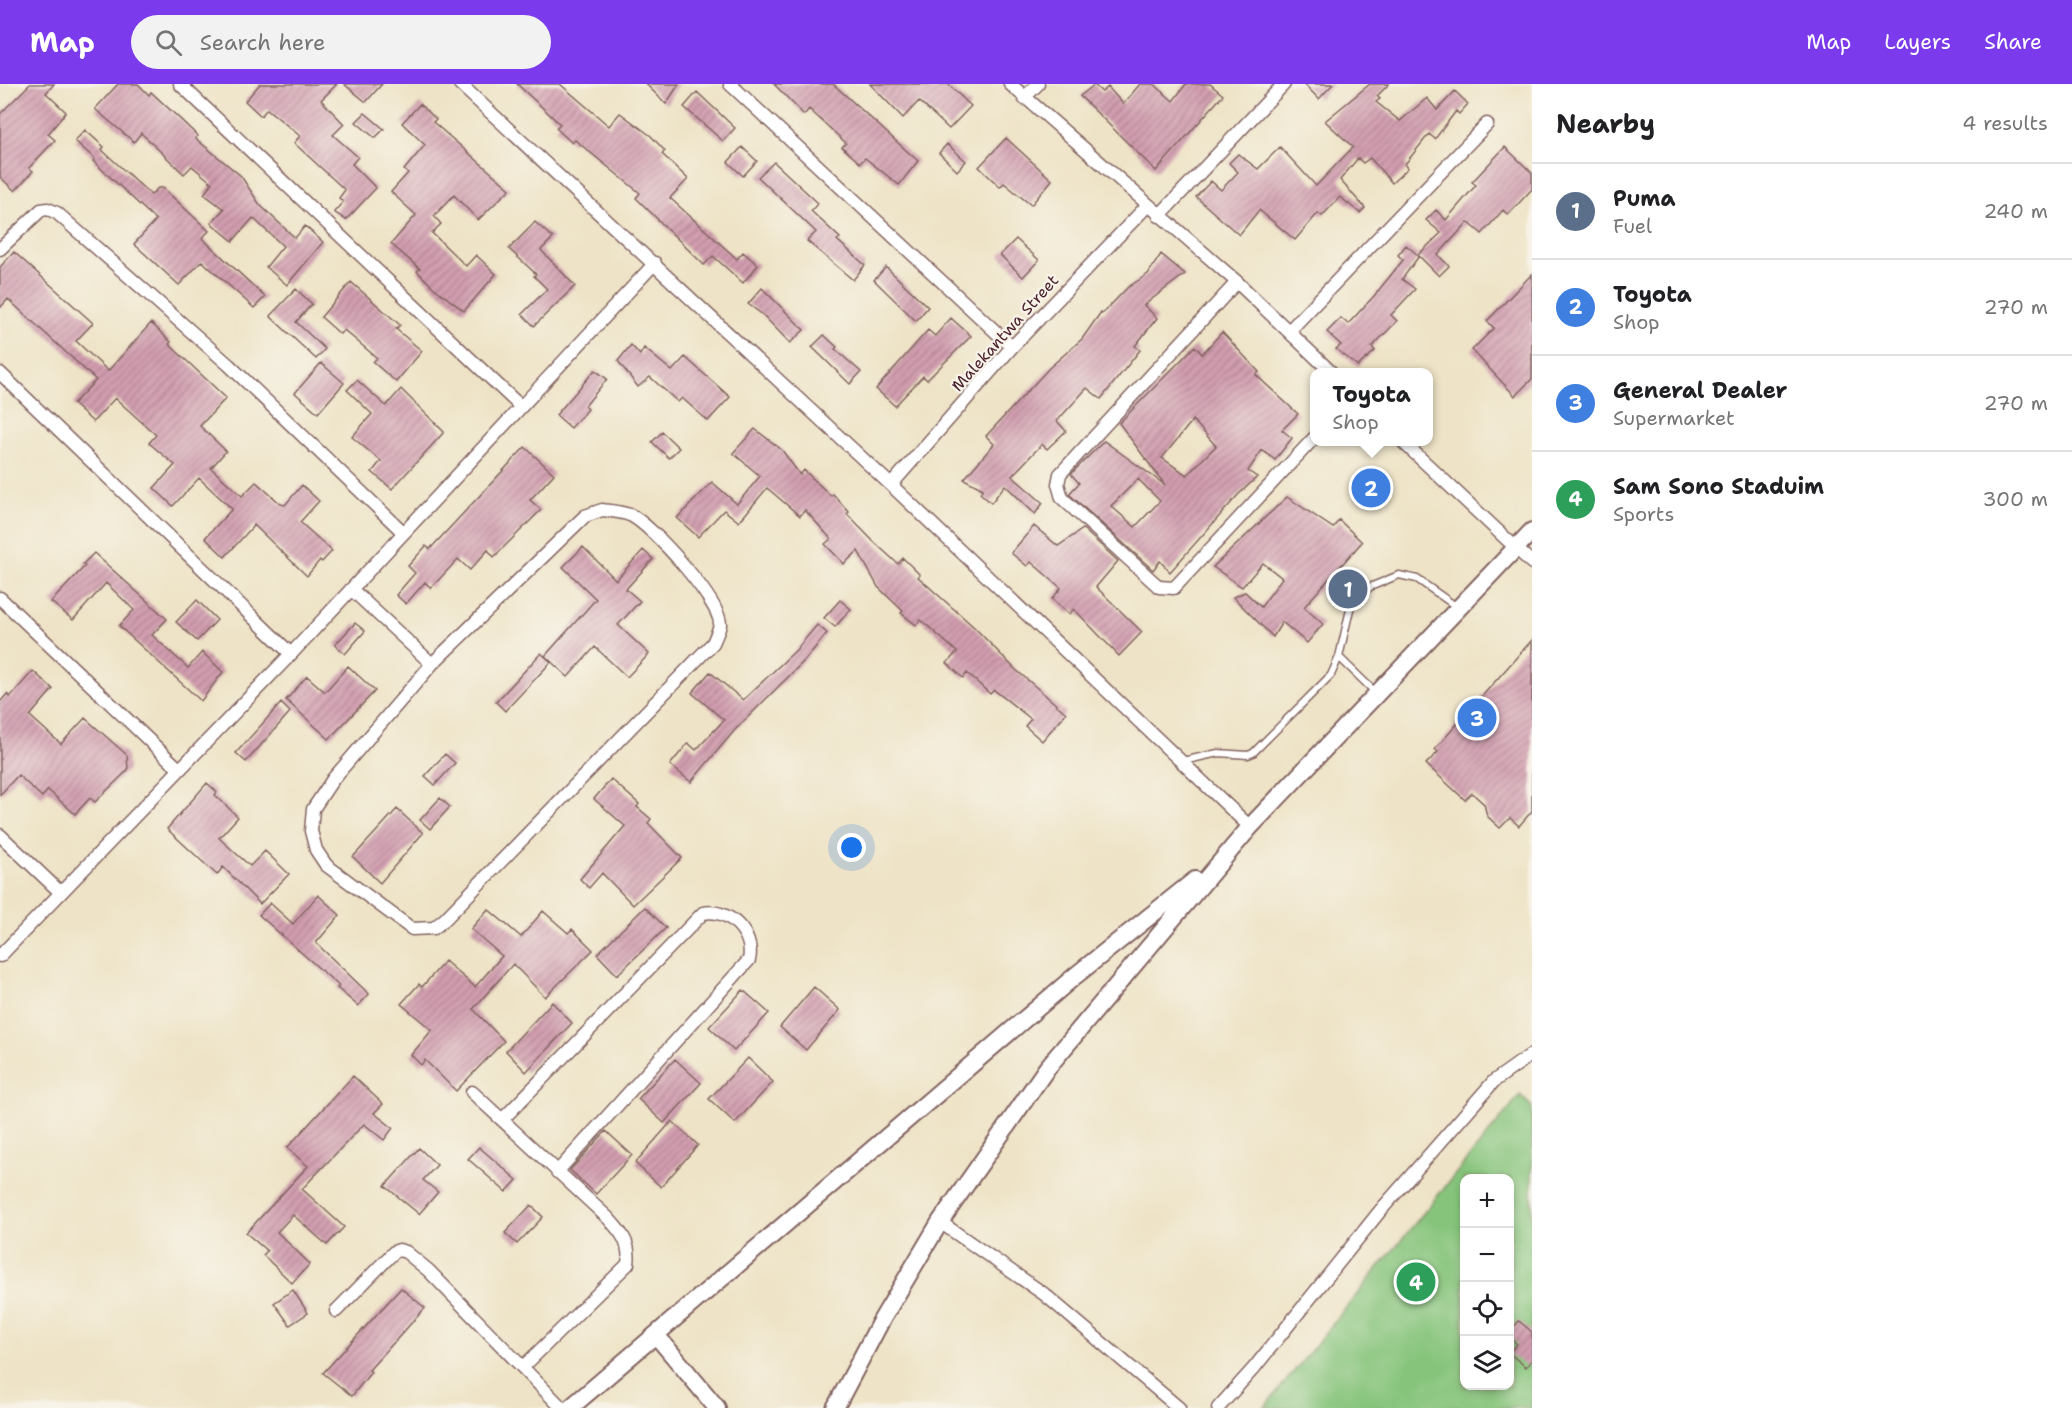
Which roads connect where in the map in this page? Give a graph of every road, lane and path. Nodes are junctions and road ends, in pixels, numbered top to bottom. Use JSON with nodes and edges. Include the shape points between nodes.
{"nodes":[{"id":1,"x":180,"y":84,"type":"edge"},
{"id":2,"x":460,"y":84,"type":"edge"},
{"id":3,"x":730,"y":84,"type":"edge"},
{"id":4,"x":1010,"y":84,"type":"edge"},
{"id":5,"x":1038,"y":84,"type":"edge"},
{"id":6,"x":1284,"y":84,"type":"edge"},
{"id":7,"x":1024,"y":98,"type":"junction"},
{"id":8,"x":1487,"y":124,"type":"dead end"},
{"id":9,"x":1147,"y":206,"type":"junction"},
{"id":10,"x":1159,"y":216,"type":"junction"},
{"id":11,"x":0,"y":249,"type":"edge"},
{"id":12,"x":655,"y":263,"type":"junction"},
{"id":13,"x":1237,"y":282,"type":"junction"},
{"id":14,"x":1289,"y":331,"type":"junction"},
{"id":15,"x":1012,"y":347,"type":"junction"},
{"id":16,"x":1326,"y":368,"type":"edge"},
{"id":17,"x":0,"y":373,"type":"edge"},
{"id":18,"x":520,"y":406,"type":"junction"},
{"id":19,"x":1310,"y":442,"type":"edge"},
{"id":20,"x":1408,"y":446,"type":"edge"},
{"id":21,"x":891,"y":485,"type":"junction"},
{"id":22,"x":1532,"y":531,"type":"edge"},
{"id":23,"x":403,"y":532,"type":"junction"},
{"id":24,"x":1517,"y":549,"type":"junction"},
{"id":25,"x":1532,"y":563,"type":"edge"},
{"id":26,"x":351,"y":589,"type":"junction"},
{"id":27,"x":0,"y":598,"type":"edge"},
{"id":28,"x":1460,"y":609,"type":"junction"},
{"id":29,"x":291,"y":654,"type":"junction"},
{"id":30,"x":1339,"y":657,"type":"junction"},
{"id":31,"x":432,"y":664,"type":"junction"},
{"id":32,"x":1377,"y":694,"type":"junction"},
{"id":33,"x":1181,"y":761,"type":"junction"},
{"id":34,"x":179,"y":769,"type":"junction"},
{"id":35,"x":1250,"y":827,"type":"junction"},
{"id":36,"x":0,"y":835,"type":"edge"},
{"id":37,"x":1220,"y":862,"type":"junction"},
{"id":38,"x":60,"y":892,"type":"junction"},
{"id":39,"x":0,"y":956,"type":"edge"},
{"id":40,"x":1532,"y":1054,"type":"edge"},
{"id":41,"x":472,"y":1092,"type":"dead end"},
{"id":42,"x":502,"y":1120,"type":"junction"},
{"id":43,"x":557,"y":1172,"type":"junction"},
{"id":44,"x":940,"y":1222,"type":"junction"},
{"id":45,"x":336,"y":1311,"type":"dead end"},
{"id":46,"x":656,"y":1335,"type":"junction"},
{"id":47,"x":524,"y":1366,"type":"junction"},
{"id":48,"x":562,"y":1408,"type":"edge"},
{"id":49,"x":570,"y":1408,"type":"edge"},
{"id":50,"x":717,"y":1408,"type":"edge"},
{"id":51,"x":835,"y":1408,"type":"edge"},
{"id":52,"x":1179,"y":1408,"type":"edge"},
{"id":53,"x":1218,"y":1408,"type":"edge"}],
"edges":[{"from":1,"to":18,"type":"street"},
{"from":2,"to":12,"type":"street"},
{"from":3,"to":15,"type":"street"},
{"from":4,"to":7,"type":"street"},
{"from":5,"to":7,"type":"street"},
{"from":6,"to":10,"type":"street"},
{"from":7,"to":9,"type":"street"},
{"from":8,"to":14,"type":"street"},
{"from":9,"to":10,"type":"street"},
{"from":9,"to":15,"type":"street","name":"Malekantwa Street"},
{"from":10,"to":13,"type":"street"},
{"from":11,"to":23,"type":"street","via":[[41,210],[48,208],[57,213],[229,364]]},
{"from":12,"to":18,"type":"street"},
{"from":12,"to":21,"type":"street"},
{"from":13,"to":14,"type":"street"},
{"from":13,"to":19,"type":"street","via":[[1060,474],[1062,498],[1160,587],[1174,588]]},
{"from":14,"to":16,"type":"street"},
{"from":15,"to":21,"type":"street","name":"Malekantwa Street"},
{"from":17,"to":29,"type":"street"},
{"from":18,"to":23,"type":"street"},
{"from":20,"to":24,"type":"street"},
{"from":21,"to":33,"type":"street"},
{"from":22,"to":24,"type":"street"},
{"from":23,"to":26,"type":"street"},
{"from":24,"to":25,"type":"street"},
{"from":24,"to":28,"type":"street"},
{"from":26,"to":29,"type":"street"},
{"from":26,"to":31,"type":"street"},
{"from":27,"to":34,"type":"street"},
{"from":28,"to":30,"type":"lane","via":[[1417,579],[1392,577],[1370,587],[1351,605]]},
{"from":28,"to":32,"type":"street"},
{"from":29,"to":34,"type":"street"},
{"from":30,"to":32,"type":"lane"},
{"from":30,"to":33,"type":"lane","via":[[1331,675],[1253,753],[1218,753]]},
{"from":31,"to":31,"type":"street","via":[[333,779],[313,809],[311,831],[316,850],[326,865],[412,930],[434,928],[445,919],[713,642],[720,625],[716,610],[696,578],[646,526],[631,515],[602,510],[585,516]]},
{"from":32,"to":35,"type":"street"},
{"from":33,"to":35,"type":"street"},
{"from":34,"to":38,"type":"street"},
{"from":35,"to":37,"type":"street"},
{"from":36,"to":38,"type":"street"},
{"from":37,"to":44,"type":"street","via":[[1047,1068]]},
{"from":37,"to":46,"type":"street","via":[[1075,976]]},
{"from":38,"to":39,"type":"street"},
{"from":40,"to":53,"type":"street","via":[[1487,1088]]},
{"from":41,"to":42,"type":"street"},
{"from":42,"to":43,"type":"street"},
{"from":42,"to":43,"type":"street","via":[[704,913],[714,910],[733,920],[752,948],[749,960]]},
{"from":43,"to":47,"type":"street","via":[[623,1234],[628,1264]]},
{"from":44,"to":51,"type":"street"},
{"from":44,"to":52,"type":"street","via":[[1044,1294]]},
{"from":45,"to":47,"type":"street","via":[[394,1252],[406,1252]]},
{"from":46,"to":49,"type":"street"},
{"from":46,"to":50,"type":"street"},
{"from":47,"to":48,"type":"street"}]}
